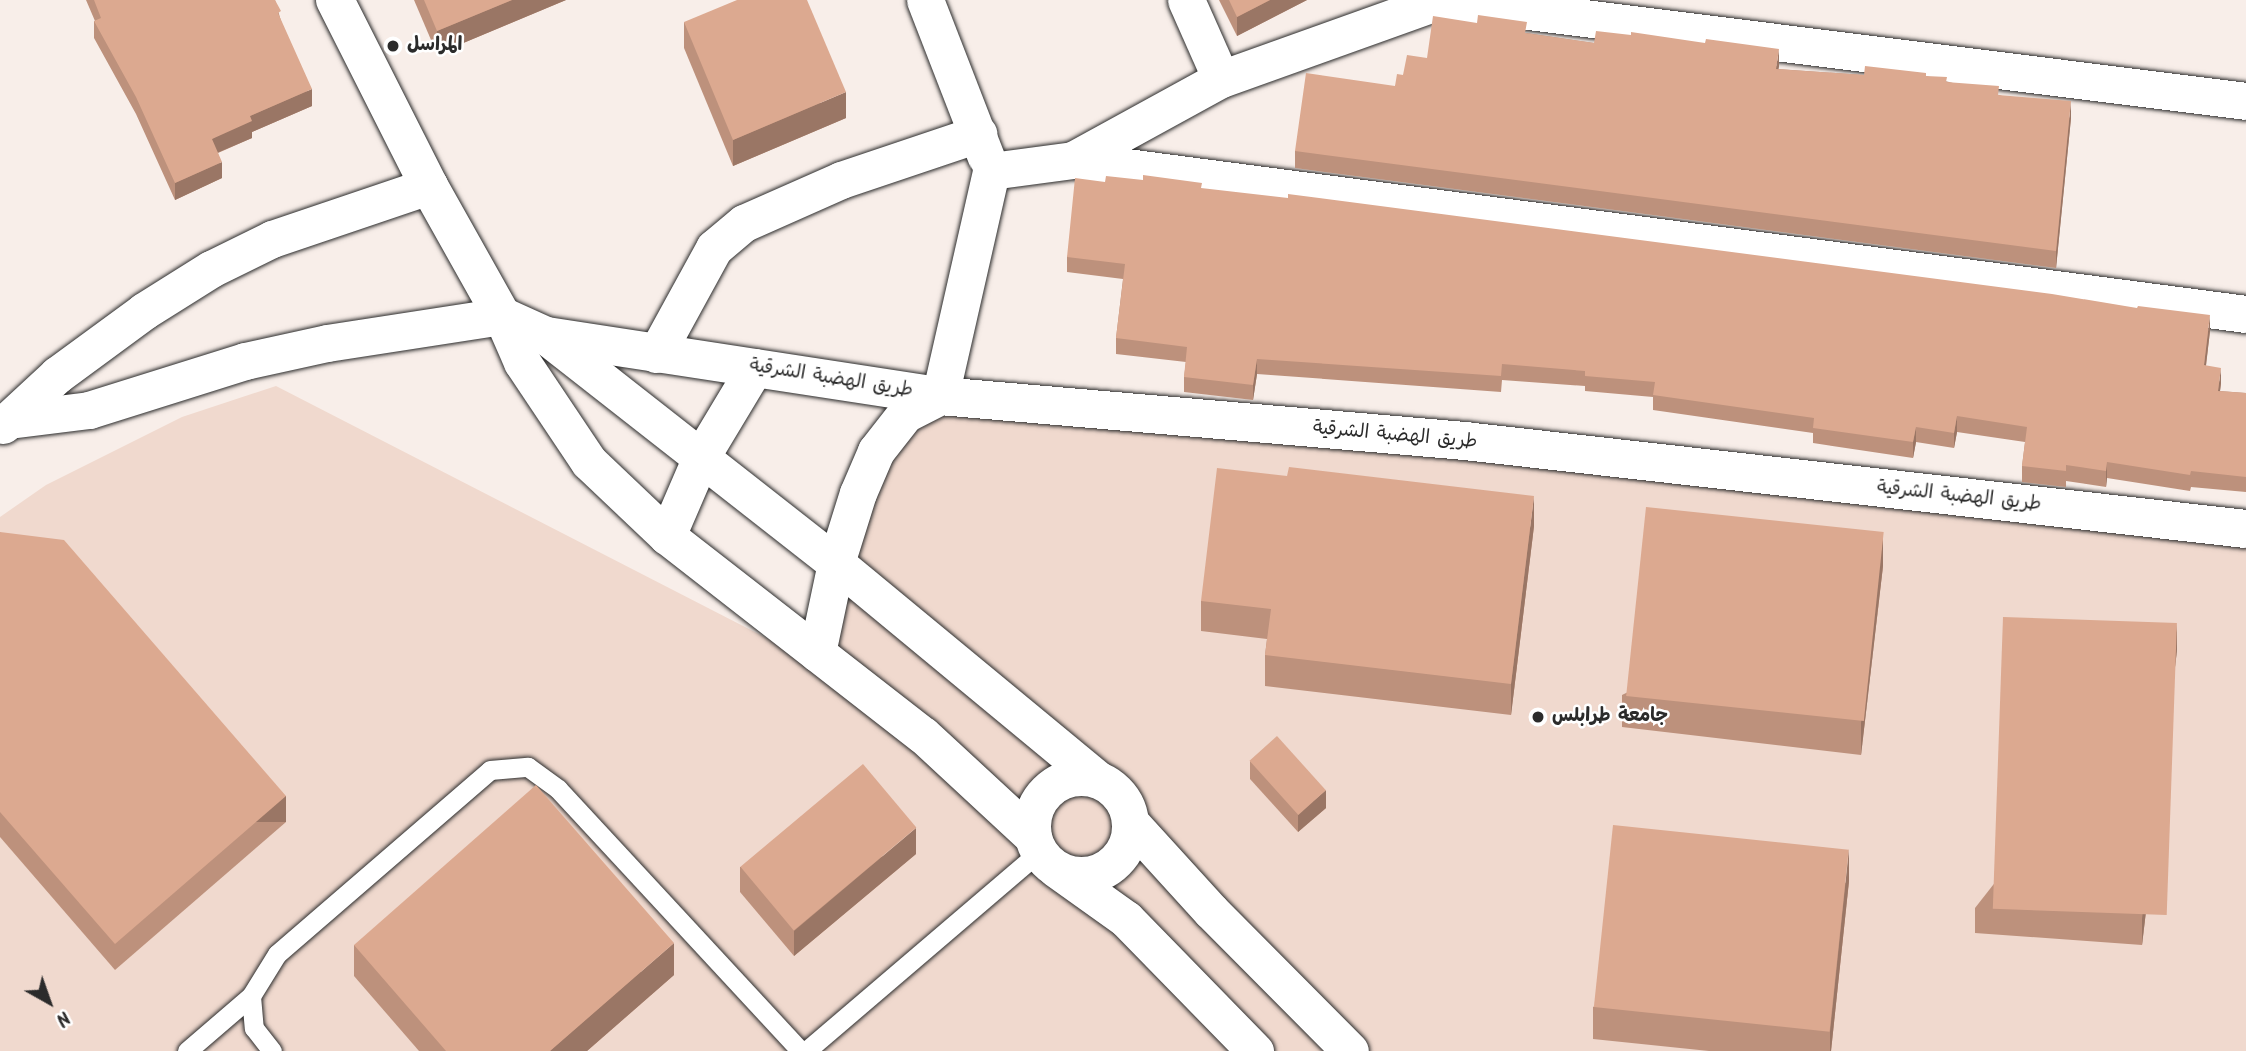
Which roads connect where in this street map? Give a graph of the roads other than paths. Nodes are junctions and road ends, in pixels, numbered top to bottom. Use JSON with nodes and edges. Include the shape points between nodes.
{"nodes":[{"id":1,"x":335,"y":0,"type":"edge"},
{"id":2,"x":925,"y":0,"type":"edge"},
{"id":3,"x":1186,"y":0,"type":"edge"},
{"id":4,"x":1429,"y":2,"type":"edge"},
{"id":5,"x":1221,"y":79,"type":"junction"},
{"id":6,"x":2246,"y":101,"type":"edge"},
{"id":7,"x":978,"y":134,"type":"junction"},
{"id":8,"x":1073,"y":160,"type":"junction"},
{"id":9,"x":991,"y":171,"type":"junction"},
{"id":10,"x":429,"y":186,"type":"junction"},
{"id":11,"x":2246,"y":314,"type":"edge"},
{"id":12,"x":502,"y":316,"type":"junction"},
{"id":13,"x":546,"y":336,"type":"junction"},
{"id":14,"x":656,"y":354,"type":"junction"},
{"id":15,"x":755,"y":367,"type":"junction"},
{"id":16,"x":940,"y":396,"type":"junction"},
{"id":17,"x":3,"y":415,"type":"edge"},
{"id":18,"x":701,"y":457,"type":"junction"},
{"id":19,"x":2246,"y":529,"type":"edge"},
{"id":20,"x":667,"y":536,"type":"junction"},
{"id":21,"x":836,"y":563,"type":"junction"},
{"id":22,"x":817,"y":653,"type":"junction"},
{"id":23,"x":1097,"y":779,"type":"junction"},
{"id":24,"x":1130,"y":822,"type":"junction"},
{"id":25,"x":1041,"y":851,"type":"junction"},
{"id":26,"x":251,"y":996,"type":"junction"},
{"id":27,"x":187,"y":1051,"type":"edge"},
{"id":28,"x":272,"y":1051,"type":"edge"},
{"id":29,"x":801,"y":1051,"type":"edge"},
{"id":30,"x":806,"y":1051,"type":"edge"},
{"id":31,"x":1255,"y":1051,"type":"edge"},
{"id":32,"x":1350,"y":1051,"type":"edge"}],
"edges":[{"from":1,"to":10,"type":"main road"},
{"from":2,"to":7,"type":"street"},
{"from":3,"to":5,"type":"street"},
{"from":4,"to":5,"type":"street"},
{"from":4,"to":6,"type":"street"},
{"from":5,"to":8,"type":"street"},
{"from":7,"to":9,"type":"street"},
{"from":7,"to":14,"type":"street","via":[[841,180],[744,223],[713,248]]},
{"from":8,"to":9,"type":"street"},
{"from":8,"to":11,"type":"street"},
{"from":9,"to":16,"type":"street"},
{"from":10,"to":12,"type":"main road"},
{"from":10,"to":17,"type":"street","via":[[272,239],[211,269],[144,311]]},
{"from":12,"to":13,"type":"main road","name":"طريق الهضبة الشرقية"},
{"from":12,"to":17,"type":"street","via":[[327,343],[245,361],[89,410]]},
{"from":12,"to":20,"type":"street","via":[[523,362],[589,462]]},
{"from":13,"to":14,"type":"main road","name":"طريق الهضبة الشرقية"},
{"from":13,"to":18,"type":"street"},
{"from":14,"to":15,"type":"main road","name":"طريق الهضبة الشرقية"},
{"from":15,"to":16,"type":"main road","name":"طريق الهضبة الشرقية"},
{"from":15,"to":18,"type":"street"},
{"from":16,"to":19,"type":"main road","name":"طريق الهضبة الشرقية","via":[[1465,441]]},
{"from":16,"to":21,"type":"street","via":[[905,414],[876,451]]},
{"from":18,"to":20,"type":"street"},
{"from":18,"to":21,"type":"street"},
{"from":20,"to":22,"type":"street"},
{"from":21,"to":22,"type":"street"},
{"from":21,"to":23,"type":"street"},
{"from":22,"to":25,"type":"street","via":[[923,735]]},
{"from":23,"to":24,"type":"street","via":[[1120,795]]},
{"from":23,"to":25,"type":"street","via":[[1082,776],[1054,785],[1035,807]]},
{"from":24,"to":25,"type":"street","via":[[1129,838],[1111,865],[1080,875]]},
{"from":24,"to":32,"type":"street"},
{"from":25,"to":30,"type":"lane"},
{"from":25,"to":31,"type":"street","via":[[1126,919]]},
{"from":26,"to":27,"type":"lane"},
{"from":26,"to":28,"type":"lane","via":[[254,1028]]},
{"from":26,"to":29,"type":"lane","via":[[277,954],[490,770],[528,767],[558,789]]}]}
